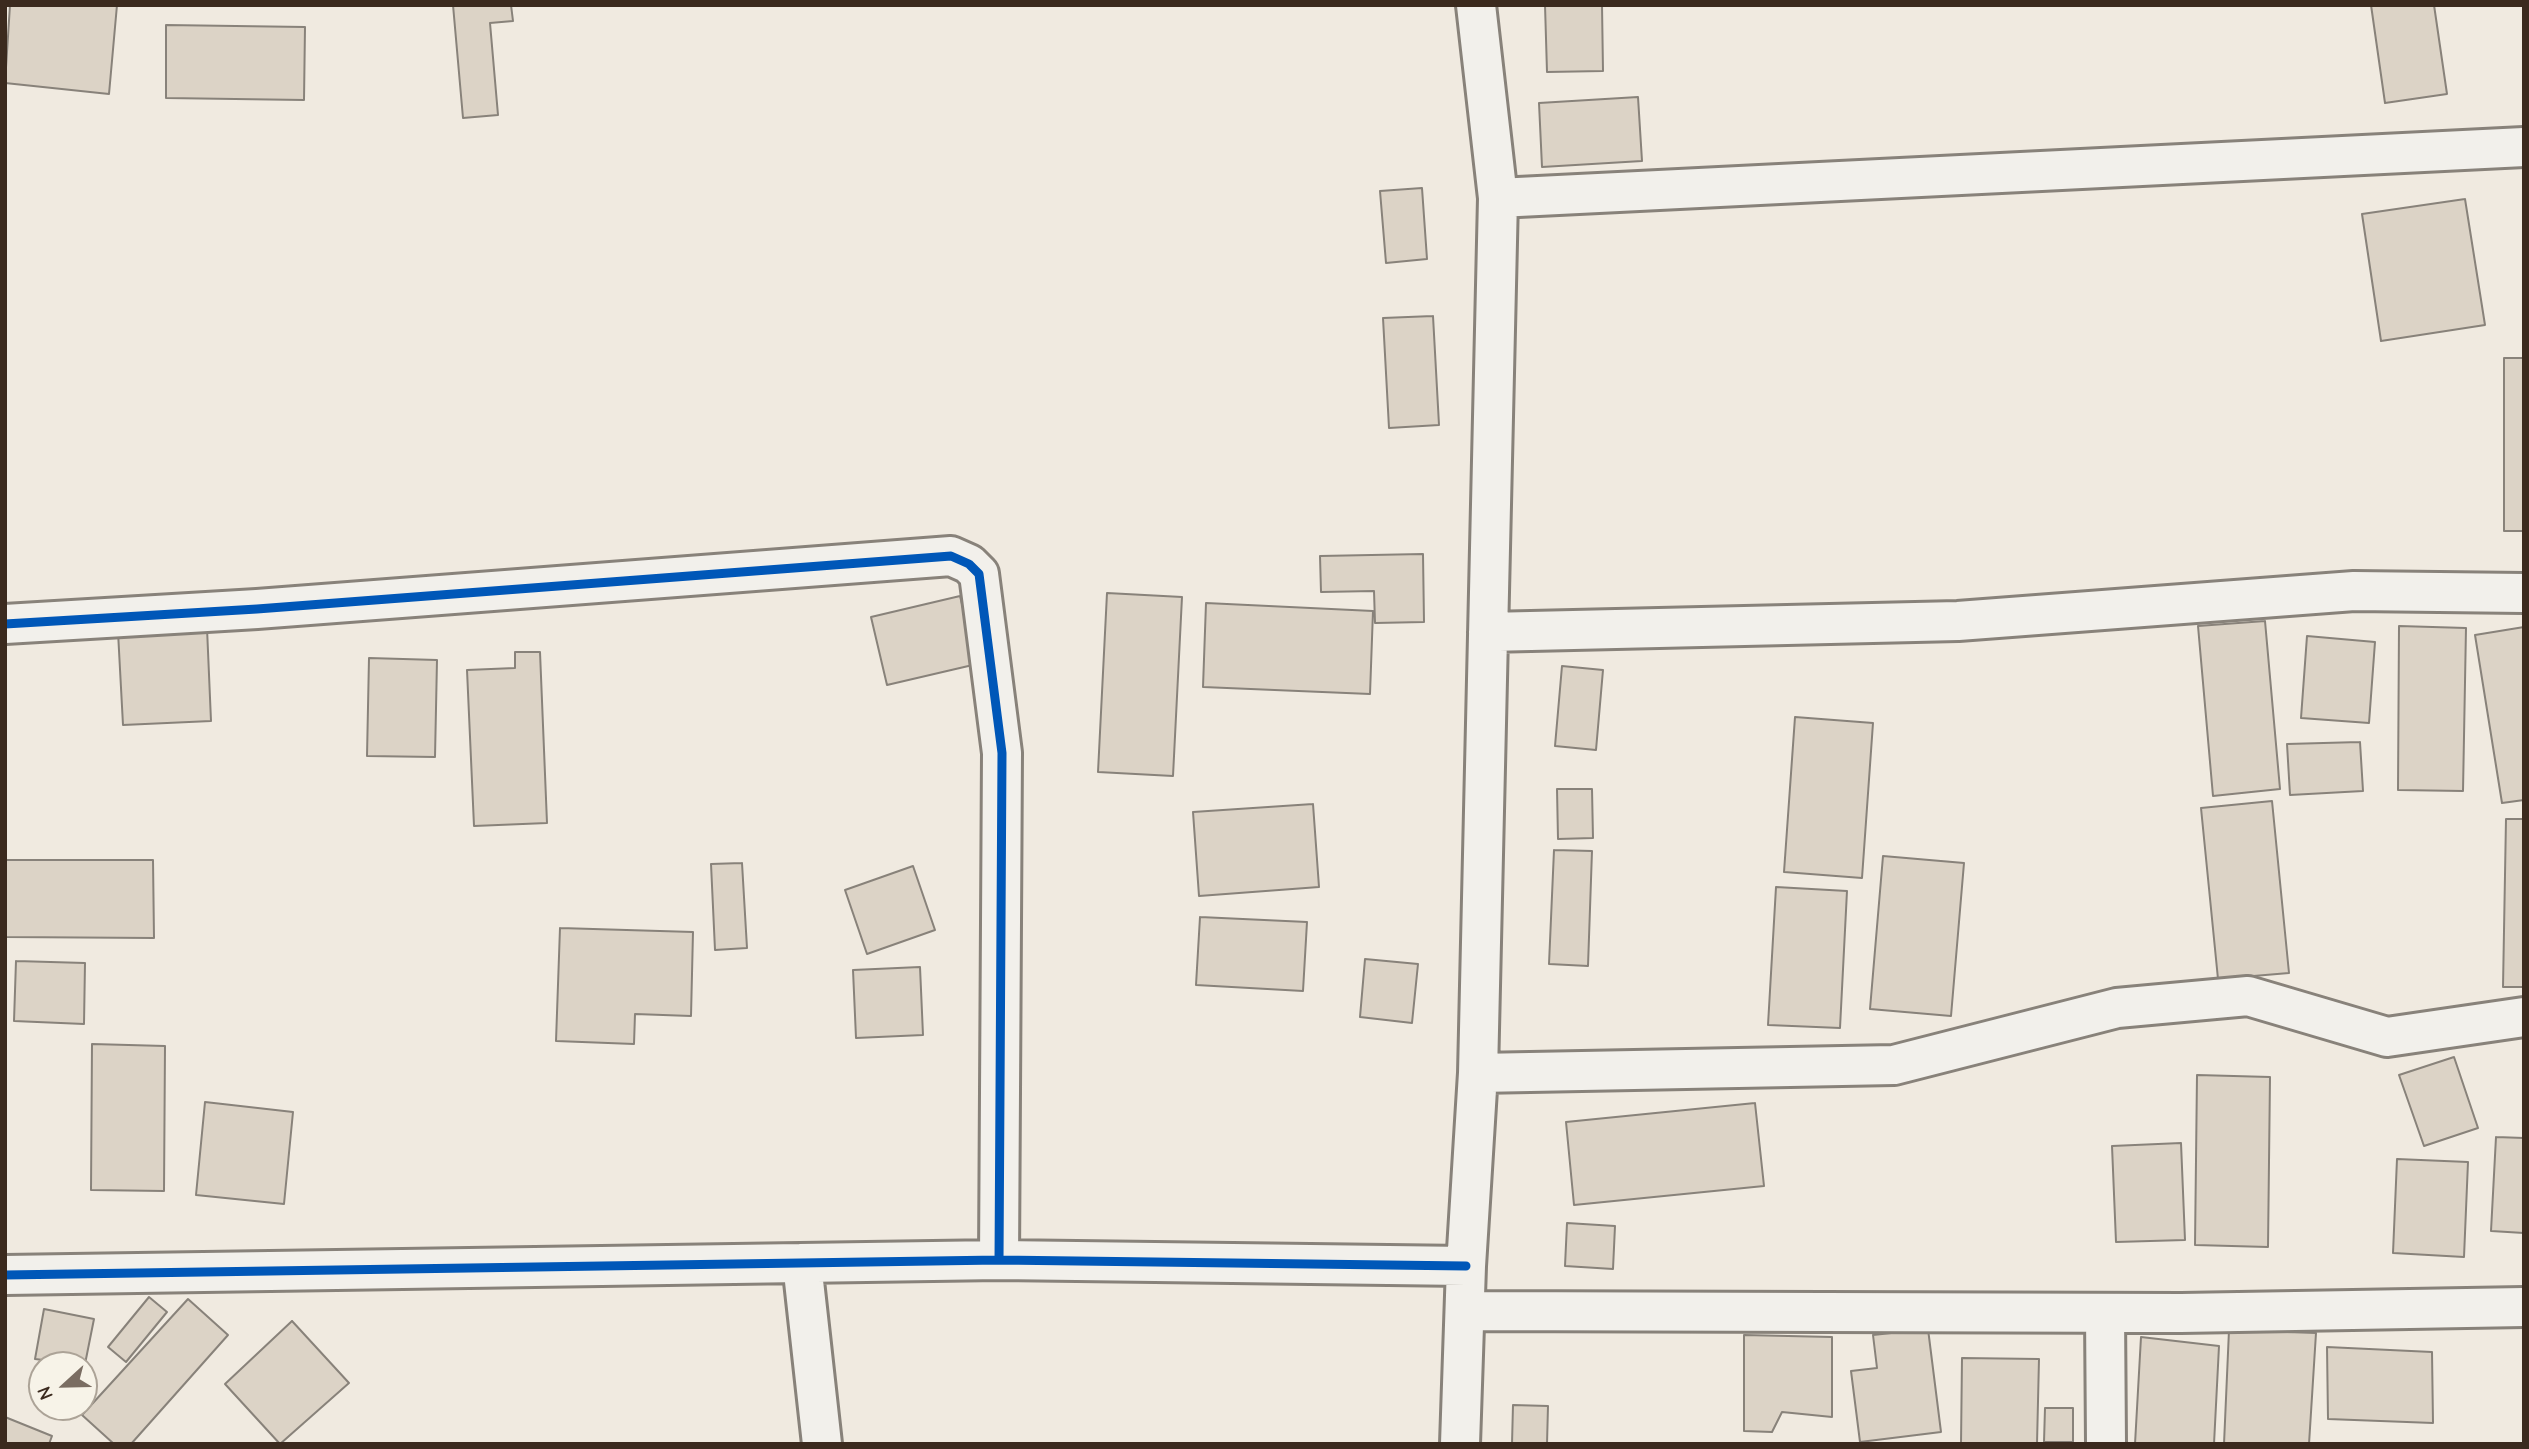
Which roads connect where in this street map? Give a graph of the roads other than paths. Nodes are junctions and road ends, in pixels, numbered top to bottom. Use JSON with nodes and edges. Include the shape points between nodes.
{"nodes":[{"id":1,"x":1476,"y":5,"type":"edge"},
{"id":2,"x":2524,"y":147,"type":"edge"},
{"id":3,"x":1497,"y":198,"type":"junction"},
{"id":4,"x":2524,"y":593,"type":"edge"},
{"id":5,"x":5,"y":624,"type":"edge"},
{"id":6,"x":1488,"y":632,"type":"junction"},
{"id":7,"x":2524,"y":1017,"type":"edge"},
{"id":8,"x":1478,"y":1073,"type":"junction"},
{"id":9,"x":999,"y":1260,"type":"junction"},
{"id":10,"x":802,"y":1263,"type":"junction"},
{"id":11,"x":1466,"y":1266,"type":"junction"},
{"id":12,"x":5,"y":1275,"type":"edge"},
{"id":13,"x":2524,"y":1307,"type":"edge"},
{"id":14,"x":1465,"y":1311,"type":"junction"},
{"id":15,"x":2105,"y":1313,"type":"junction"},
{"id":16,"x":822,"y":1444,"type":"edge"},
{"id":17,"x":1461,"y":1444,"type":"edge"},
{"id":18,"x":2106,"y":1444,"type":"edge"}],
"edges":[{"from":1,"to":3,"type":"street"},
{"from":2,"to":3,"type":"street"},
{"from":3,"to":6,"type":"street"},
{"from":4,"to":6,"type":"street","via":[[2354,590],[1958,621]]},
{"from":5,"to":9,"type":"street","via":[[951,556],[968,564],[979,574],[1002,753]]},
{"from":6,"to":8,"type":"street"},
{"from":7,"to":8,"type":"street","via":[[2387,1037],[2248,996],[2117,1008],[1894,1065]]},
{"from":8,"to":11,"type":"street"},
{"from":9,"to":10,"type":"street"},
{"from":9,"to":11,"type":"street"},
{"from":10,"to":12,"type":"street"},
{"from":10,"to":16,"type":"street"},
{"from":11,"to":14,"type":"street"},
{"from":13,"to":15,"type":"street"},
{"from":14,"to":15,"type":"street"},
{"from":14,"to":17,"type":"street"},
{"from":15,"to":18,"type":"street"}]}
